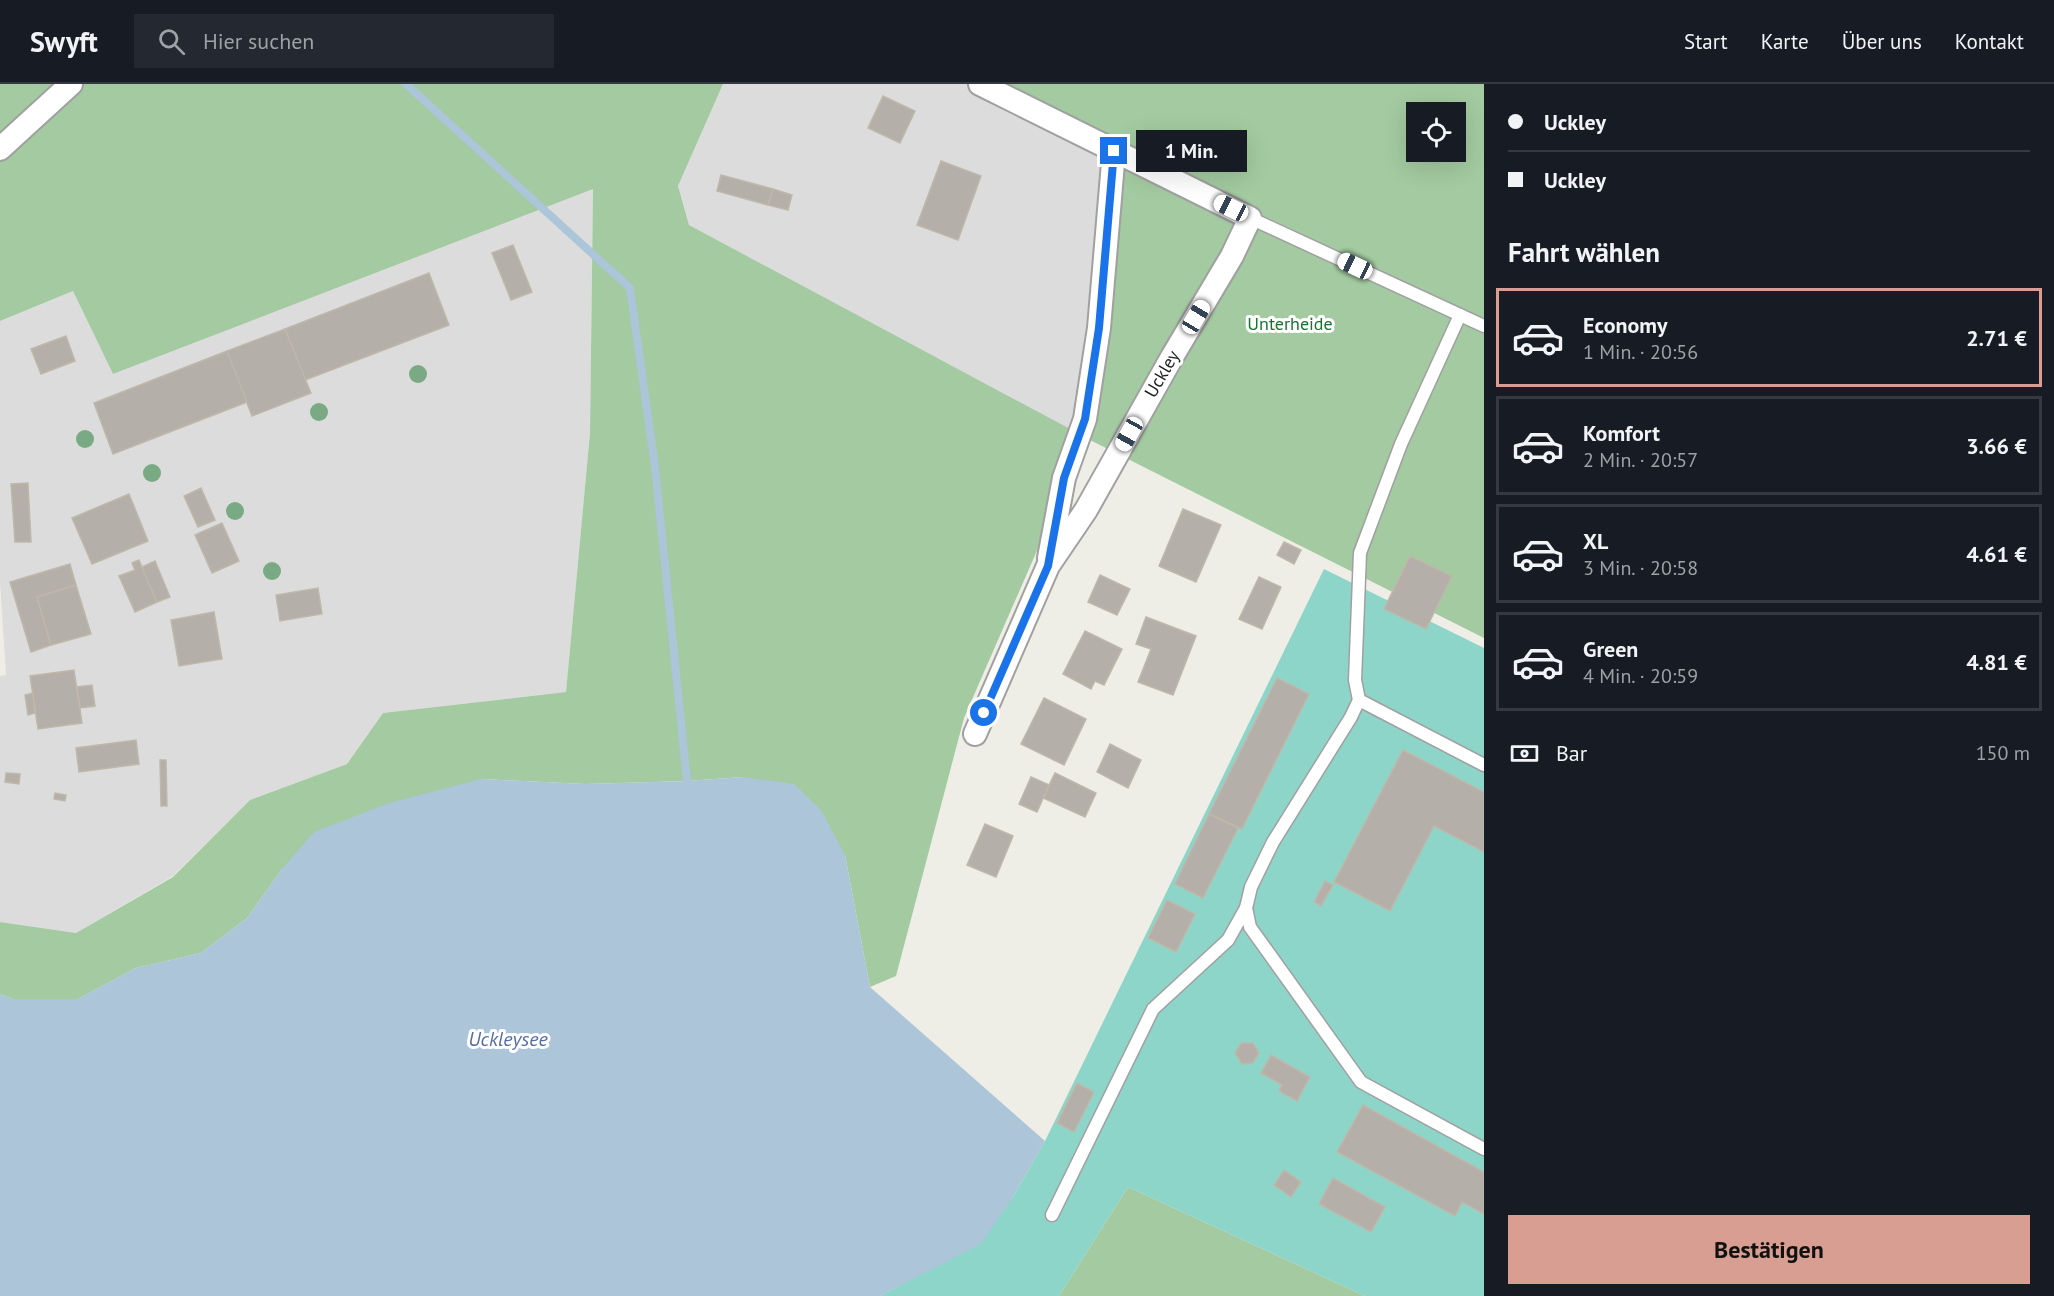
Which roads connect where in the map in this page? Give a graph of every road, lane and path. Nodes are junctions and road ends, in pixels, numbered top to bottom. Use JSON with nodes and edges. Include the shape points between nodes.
{"nodes":[{"id":1,"x":71,"y":84,"type":"edge"},
{"id":2,"x":980,"y":84,"type":"edge"},
{"id":3,"x":0,"y":149,"type":"edge"},
{"id":4,"x":1114,"y":151,"type":"junction"},
{"id":5,"x":1250,"y":218,"type":"junction"},
{"id":6,"x":1460,"y":315,"type":"junction"},
{"id":7,"x":1484,"y":326,"type":"edge"},
{"id":8,"x":1048,"y":566,"type":"junction"},
{"id":9,"x":1359,"y":700,"type":"junction"},
{"id":10,"x":975,"y":734,"type":"dead end"},
{"id":11,"x":1484,"y":765,"type":"edge"},
{"id":12,"x":1246,"y":908,"type":"junction"},
{"id":13,"x":1484,"y":1149,"type":"edge"},
{"id":14,"x":1052,"y":1215,"type":"dead end"}],
"edges":[{"from":1,"to":3,"type":"street"},
{"from":2,"to":4,"type":"street"},
{"from":4,"to":5,"type":"street"},
{"from":4,"to":8,"type":"street","name":"Uckley","via":[[1099,328],[1085,419],[1064,478]]},
{"from":5,"to":6,"type":"lane"},
{"from":5,"to":8,"type":"street","name":"Uckley","via":[[1086,510]]},
{"from":6,"to":7,"type":"lane"},
{"from":6,"to":9,"type":"lane","via":[[1401,444],[1360,553],[1355,680]]},
{"from":8,"to":10,"type":"street","name":"Uckley"},
{"from":9,"to":11,"type":"lane"},
{"from":9,"to":12,"type":"lane","via":[[1272,842],[1251,887]]},
{"from":12,"to":13,"type":"lane","via":[[1250,927],[1361,1082]]},
{"from":12,"to":14,"type":"lane","via":[[1228,940],[1152,1009]]}]}
